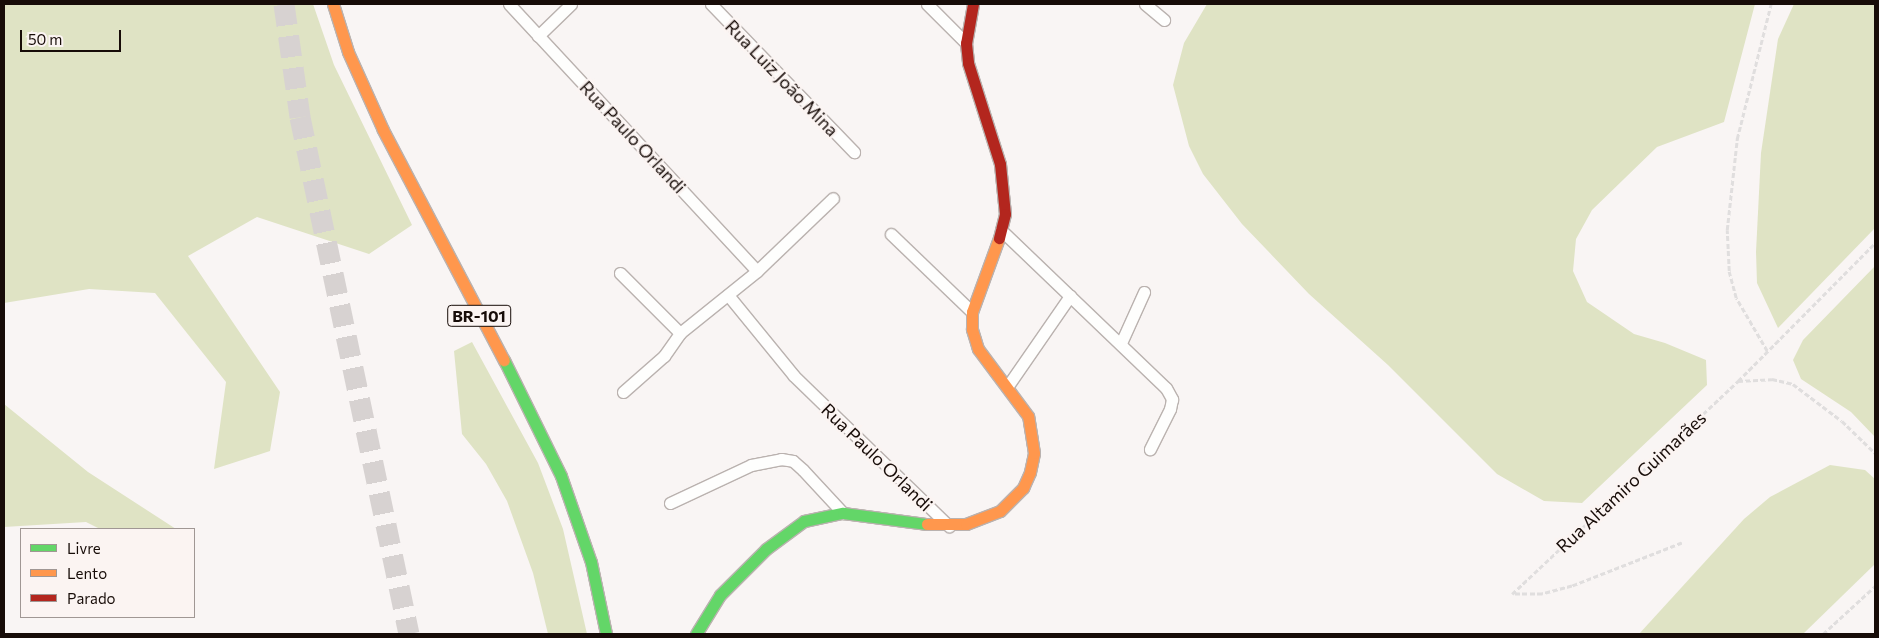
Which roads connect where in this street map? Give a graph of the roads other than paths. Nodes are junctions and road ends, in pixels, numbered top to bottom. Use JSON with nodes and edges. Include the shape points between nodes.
{"nodes":[{"id":1,"x":333,"y":4,"type":"edge"},
{"id":2,"x":509,"y":4,"type":"edge"},
{"id":3,"x":571,"y":4,"type":"edge"},
{"id":4,"x":711,"y":4,"type":"edge"},
{"id":5,"x":927,"y":4,"type":"edge"},
{"id":6,"x":973,"y":4,"type":"edge"},
{"id":7,"x":1145,"y":4,"type":"edge"},
{"id":8,"x":1164,"y":20,"type":"dead end"},
{"id":9,"x":538,"y":36,"type":"junction"},
{"id":10,"x":966,"y":43,"type":"junction"},
{"id":11,"x":854,"y":152,"type":"dead end"},
{"id":12,"x":833,"y":198,"type":"dead end"},
{"id":13,"x":1001,"y":230,"type":"junction"},
{"id":14,"x":890,"y":234,"type":"dead end"},
{"id":15,"x":757,"y":271,"type":"junction"},
{"id":16,"x":620,"y":273,"type":"dead end"},
{"id":17,"x":1144,"y":292,"type":"dead end"},
{"id":18,"x":728,"y":295,"type":"junction"},
{"id":19,"x":1070,"y":296,"type":"junction"},
{"id":20,"x":972,"y":312,"type":"junction"},
{"id":21,"x":680,"y":333,"type":"junction"},
{"id":22,"x":1122,"y":343,"type":"junction"},
{"id":23,"x":1007,"y":387,"type":"junction"},
{"id":24,"x":623,"y":392,"type":"dead end"},
{"id":25,"x":1150,"y":449,"type":"dead end"},
{"id":26,"x":670,"y":503,"type":"dead end"},
{"id":27,"x":843,"y":514,"type":"junction"},
{"id":28,"x":949,"y":526,"type":"junction"},
{"id":29,"x":606,"y":634,"type":"edge"},
{"id":30,"x":696,"y":634,"type":"edge"}],
"edges":[{"from":1,"to":29,"type":"main road","number":"BR-101","via":[[348,52],[383,130],[527,403],[561,476],[591,562]]},
{"from":2,"to":9,"type":"street","name":"Rua Paulo Orlandi"},
{"from":3,"to":9,"type":"street"},
{"from":4,"to":11,"type":"street","name":"Rua Luiz João Mina"},
{"from":5,"to":10,"type":"street"},
{"from":6,"to":10,"type":"main road"},
{"from":7,"to":8,"type":"street"},
{"from":9,"to":15,"type":"street","name":"Rua Paulo Orlandi"},
{"from":10,"to":13,"type":"main road","via":[[970,72],[1005,188]]},
{"from":12,"to":15,"type":"street"},
{"from":13,"to":19,"type":"street"},
{"from":13,"to":20,"type":"main road"},
{"from":14,"to":20,"type":"street"},
{"from":15,"to":18,"type":"street"},
{"from":16,"to":21,"type":"street"},
{"from":17,"to":22,"type":"street"},
{"from":18,"to":21,"type":"street"},
{"from":18,"to":28,"type":"street","name":"Rua Paulo Orlandi","via":[[794,376]]},
{"from":19,"to":22,"type":"street"},
{"from":19,"to":23,"type":"street"},
{"from":20,"to":23,"type":"main road","via":[[972,329],[978,349]]},
{"from":21,"to":24,"type":"street","via":[[664,356]]},
{"from":22,"to":25,"type":"street","via":[[1158,379],[1172,399]]},
{"from":23,"to":28,"type":"main road","via":[[1028,416],[1034,453],[1030,472],[1023,488],[1000,511],[966,524]]},
{"from":26,"to":27,"type":"street","via":[[751,465],[781,459],[793,461]]},
{"from":27,"to":28,"type":"main road"},
{"from":27,"to":30,"type":"main road","via":[[804,521],[786,532],[720,595]]}]}
